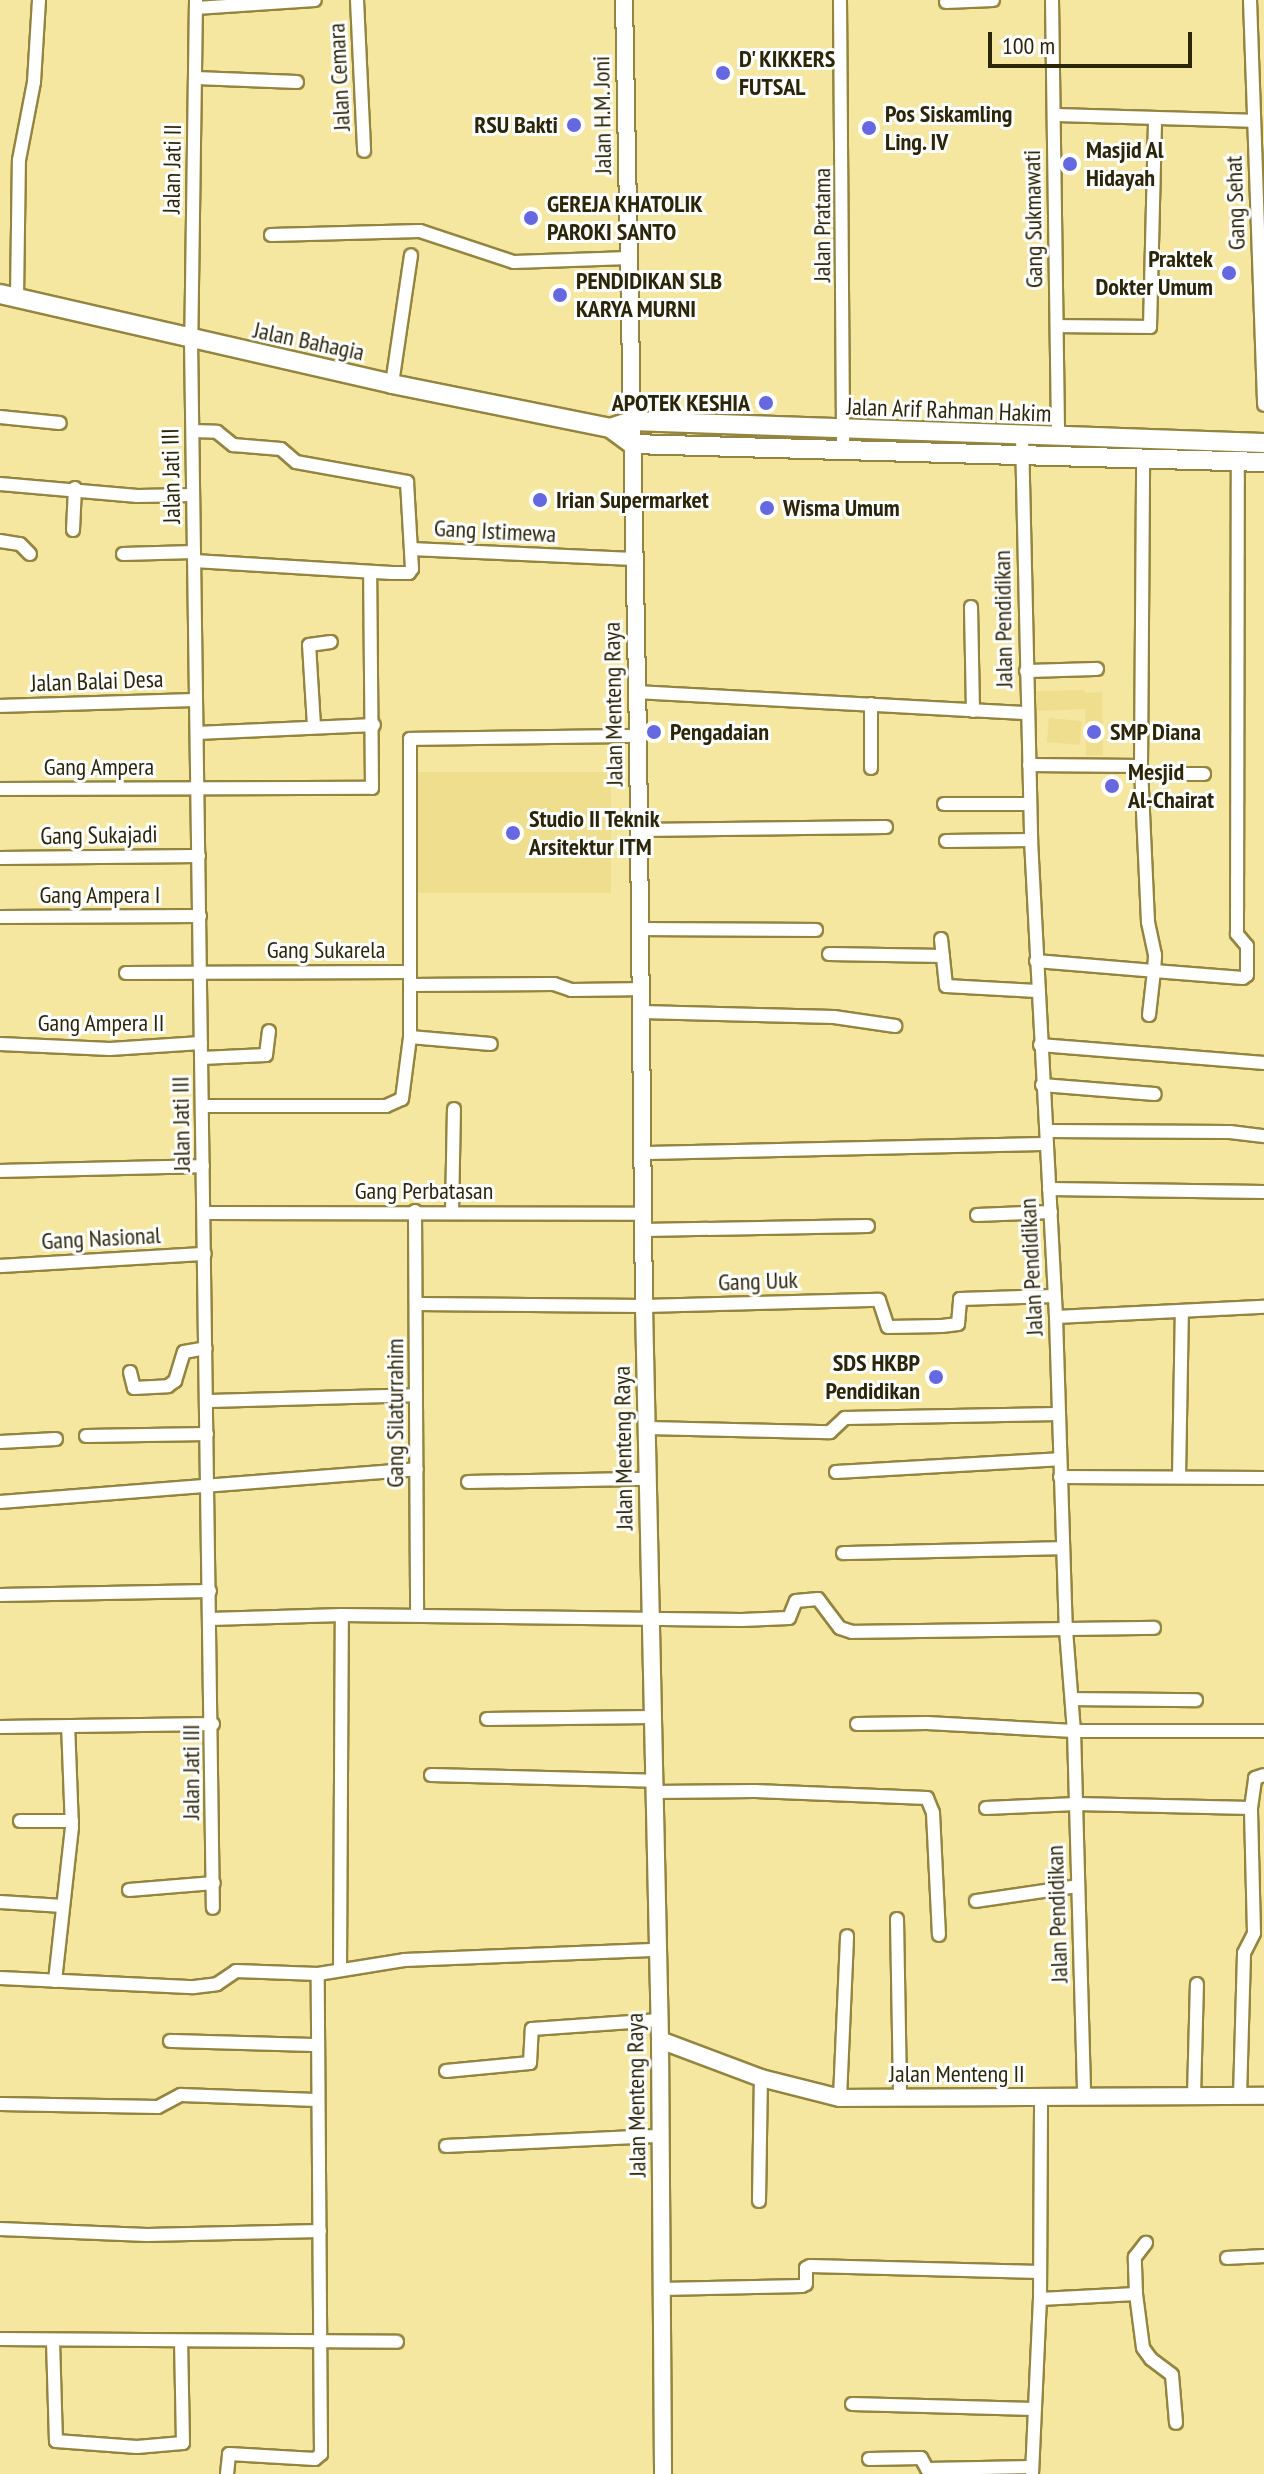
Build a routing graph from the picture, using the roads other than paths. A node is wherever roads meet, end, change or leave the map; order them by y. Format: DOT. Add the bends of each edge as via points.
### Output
graph roads {
  1 [pos="39,0"];
  2 [pos="315,0"];
  3 [pos="357,0"];
  4 [pos="624,0"];
  5 [pos="840,0"];
  6 [pos="993,0"];
  7 [pos="1052,0"];
  8 [pos="1250,0"];
  9 [pos="946,2"];
  10 [pos="196,4"];
  11 [pos="1258,75"];
  12 [pos="196,78"];
  13 [pos="297,82"];
  14 [pos="1054,115"];
  15 [pos="1155,118"];
  16 [pos="1254,121"];
  17 [pos="364,151"];
  18 [pos="271,235"];
  19 [pos="411,255"];
  20 [pos="629,258"];
  21 [pos="9,296"];
  22 [pos="1057,326"];
  23 [pos="191,340"];
  24 [pos="392,384"];
  25 [pos="1264,405"];
  26 [pos="0,417"];
  27 [pos="632,421"];
  28 [pos="60,423"];
  29 [pos="610,428"];
  30 [pos="193,431"];
  31 [pos="844,431"];
  32 [pos="1058,437"];
  33 [pos="1264,443"];
  34 [pos="632,444"];
  35 [pos="1021,445"];
  36 [pos="843,450"];
  37 [pos="1143,458"];
  38 [pos="1238,461"];
  39 [pos="1264,462"];
  40 [pos="0,484"];
  41 [pos="75,488"];
  42 [pos="193,495"];
  43 [pos="73,530"];
  44 [pos="0,541"];
  45 [pos="411,549"];
  46 [pos="30,554"];
  47 [pos="123,554"];
  48 [pos="194,557"];
  49 [pos="633,559"];
  50 [pos="370,572"];
  51 [pos="971,607"];
  52 [pos="331,642"];
  53 [pos="1097,669"];
  54 [pos="1026,671"];
  55 [pos="637,692"];
  56 [pos="196,700"];
  57 [pos="871,704"];
  58 [pos="0,706"];
  59 [pos="973,711"];
  60 [pos="1027,713"];
  61 [pos="374,725"];
  62 [pos="314,726"];
  63 [pos="197,733"];
  64 [pos="638,736"];
  65 [pos="1029,765"];
  66 [pos="871,768"];
  67 [pos="1141,770"];
  68 [pos="1204,774"];
  69 [pos="0,789"];
  70 [pos="198,789"];
  71 [pos="944,804"];
  72 [pos="1030,804"];
  73 [pos="886,827"];
  74 [pos="640,830"];
  75 [pos="1031,840"];
  76 [pos="946,841"];
  77 [pos="199,856"];
  78 [pos="0,858"];
  79 [pos="200,916"];
  80 [pos="0,917"];
  81 [pos="641,929"];
  82 [pos="816,930"];
  83 [pos="941,939"];
  84 [pos="829,954"];
  85 [pos="943,956"];
  86 [pos="1036,961"];
  87 [pos="1154,971"];
  88 [pos="200,972"];
  89 [pos="126,973"];
  90 [pos="410,978"];
  91 [pos="642,989"];
  92 [pos="1037,991"];
  93 [pos="642,1012"];
  94 [pos="1149,1015"];
  95 [pos="895,1026"];
  96 [pos="269,1031"];
  97 [pos="410,1037"];
  98 [pos="201,1043"];
  99 [pos="0,1044"];
  100 [pos="491,1044"];
  101 [pos="1040,1045"];
  102 [pos="202,1058"];
  103 [pos="1264,1063"];
  104 [pos="1042,1085"];
  105 [pos="1155,1094"];
  106 [pos="202,1106"];
  107 [pos="454,1109"];
  108 [pos="1264,1136"];
  109 [pos="1047,1137"];
  110 [pos="643,1153"];
  111 [pos="203,1166"];
  112 [pos="0,1171"];
  113 [pos="1049,1189"];
  114 [pos="1264,1192"];
  115 [pos="415,1211"];
  116 [pos="452,1212"];
  117 [pos="1051,1212"];
  118 [pos="204,1213"];
  119 [pos="977,1215"];
  120 [pos="644,1222"];
  121 [pos="868,1226"];
  122 [pos="205,1254"];
  123 [pos="0,1266"];
  124 [pos="1054,1296"];
  125 [pos="416,1304"];
  126 [pos="644,1306"];
  127 [pos="1264,1307"];
  128 [pos="1182,1311"];
  129 [pos="1056,1317"];
  130 [pos="206,1348"];
  131 [pos="130,1372"];
  132 [pos="416,1395"];
  133 [pos="207,1401"];
  134 [pos="1058,1414"];
  135 [pos="647,1428"];
  136 [pos="207,1434"];
  137 [pos="86,1436"];
  138 [pos="56,1439"];
  139 [pos="0,1442"];
  140 [pos="1059,1459"];
  141 [pos="417,1469"];
  142 [pos="836,1472"];
  143 [pos="1060,1477"];
  144 [pos="1179,1477"];
  145 [pos="1264,1478"];
  146 [pos="648,1479"];
  147 [pos="468,1482"];
  148 [pos="208,1484"];
  149 [pos="0,1502"];
  150 [pos="1062,1548"];
  151 [pos="843,1553"];
  152 [pos="210,1591"];
  153 [pos="0,1595"];
  154 [pos="342,1615"];
  155 [pos="417,1615"];
  156 [pos="210,1619"];
  157 [pos="651,1620"];
  158 [pos="1154,1628"];
  159 [pos="1066,1630"];
  160 [pos="1072,1699"];
  161 [pos="1196,1700"];
  162 [pos="653,1717"];
  163 [pos="487,1719"];
  164 [pos="213,1724"];
  165 [pos="857,1724"];
  166 [pos="68,1726"];
  167 [pos="0,1727"];
  168 [pos="1074,1731"];
  169 [pos="1264,1731"];
  170 [pos="431,1775"];
  171 [pos="1264,1775"];
  172 [pos="654,1786"];
  173 [pos="1076,1804"];
  174 [pos="986,1808"];
  175 [pos="1251,1808"];
  176 [pos="20,1821"];
  177 [pos="72,1821"];
  178 [pos="214,1883"];
  179 [pos="1078,1886"];
  180 [pos="129,1890"];
  181 [pos="976,1901"];
  182 [pos="0,1902"];
  183 [pos="63,1906"];
  184 [pos="213,1908"];
  185 [pos="897,1919"];
  186 [pos="939,1935"];
  187 [pos="847,1936"];
  188 [pos="658,1950"];
  189 [pos="340,1969"];
  190 [pos="318,1974"];
  191 [pos="0,1978"];
  192 [pos="55,1981"];
  193 [pos="1197,1984"];
  194 [pos="660,2020"];
  195 [pos="660,2040"];
  196 [pos="170,2041"];
  197 [pos="316,2045"];
  198 [pos="446,2071"];
  199 [pos="761,2078"];
  200 [pos="1084,2096"];
  201 [pos="1194,2096"];
  202 [pos="1264,2096"];
  203 [pos="1041,2097"];
  204 [pos="1240,2097"];
  205 [pos="840,2098"];
  206 [pos="900,2098"];
  207 [pos="316,2100"];
  208 [pos="0,2104"];
  209 [pos="661,2136"];
  210 [pos="446,2146"];
  211 [pos="759,2201"];
  212 [pos="0,2229"];
  213 [pos="320,2231"];
  214 [pos="1146,2243"];
  215 [pos="1264,2256"];
  216 [pos="1227,2258"];
  217 [pos="1040,2272"];
  218 [pos="661,2289"];
  219 [pos="1136,2294"];
  220 [pos="1040,2299"];
  221 [pos="0,2339"];
  222 [pos="53,2341"];
  223 [pos="181,2341"];
  224 [pos="319,2341"];
  225 [pos="397,2342"];
  226 [pos="852,2404"];
  227 [pos="1034,2409"];
  228 [pos="1176,2423"];
  229 [pos="869,2459"];
  230 [pos="1032,2470"];
  231 [pos="227,2474"];
  232 [pos="663,2474"];
  1 -- 21 [label="street"];
  2 -- 10 [label="street"];
  3 -- 17 [label="street, Jalan Cemara"];
  4 -- 20 [label="street, Jalan H.M. Joni"];
  5 -- 31 [label="street, Jalan Pratama"];
  6 -- 9 [label="street"];
  7 -- 14 [label="street, Gang Sukmawati"];
  8 -- 11 [label="street, Gang Sehat"];
  10 -- 12 [label="street, Jalan Jati II"];
  11 -- 16 [label="street, Gang Sehat"];
  12 -- 13 [label="street"];
  12 -- 23 [label="street, Jalan Jati II"];
  14 -- 15 [label="street"];
  14 -- 22 [label="street, Gang Sukmawati"];
  15 -- 16 [label="street"];
  15 -- 22 [label="street" via="1150,327"];
  16 -- 25 [label="street, Gang Sehat"];
  18 -- 20 [label="street" via="420,231 514,262"];
  19 -- 24 [label="street"];
  20 -- 27 [label="street, Jalan H.M. Joni"];
  21 -- 23 [label="main road, Jalan Bahagia"];
  22 -- 32 [label="street, Gang Sukmawati"];
  23 -- 24 [label="main road, Jalan Bahagia"];
  23 -- 30 [label="street, Jalan Jati III"];
  24 -- 29 [label="main road, Jalan Bahagia"];
  26 -- 28 [label="street"];
  27 -- 29 [label="main road, Jalan Bahagia"];
  27 -- 31 [label="main road, Jalan Arif Rahman Hakim"];
  27 -- 34 [label="street, Jalan Menteng Raya"];
  29 -- 34 [label="main road, Jalan Bahagia"];
  30 -- 42 [label="street, Jalan Jati III"];
  30 -- 45 [label="street, Gang Istimewa" via="217,432 233,445 281,449 296,462 407,482"];
  31 -- 35 [label="main road, Jalan Arif Rahman Hakim"];
  31 -- 36 [label="street, Jalan Pratama"];
  32 -- 33 [label="main road, Jalan Arif Rahman Hakim"];
  32 -- 35 [label="main road, Jalan Arif Rahman Hakim"];
  34 -- 36 [label="main road, Jalan Arif Rahman Hakim"];
  34 -- 49 [label="street, Jalan Menteng Raya"];
  35 -- 36 [label="main road, Jalan Arif Rahman Hakim"];
  35 -- 37 [label="main road, Jalan Arif Rahman Hakim"];
  35 -- 54 [label="street, Jalan Pendidikan"];
  37 -- 38 [label="main road, Jalan Arif Rahman Hakim"];
  37 -- 67 [label="street"];
  38 -- 39 [label="main road, Jalan Arif Rahman Hakim"];
  38 -- 87 [label="street" via="1237,934 1247,946 1247,975"];
  40 -- 41 [label="street"];
  41 -- 42 [label="street" via="137,496"];
  41 -- 43 [label="street"];
  42 -- 48 [label="street, Jalan Jati III"];
  44 -- 46 [label="street" via="20,544"];
  45 -- 49 [label="street, Gang Istimewa"];
  45 -- 50 [label="street" via="409,573"];
  47 -- 48 [label="street"];
  48 -- 50 [label="street"];
  48 -- 56 [label="street, Jalan Jati III"];
  49 -- 55 [label="street, Jalan Menteng Raya"];
  50 -- 61 [label="street"];
  51 -- 59 [label="street"];
  52 -- 62 [label="street" via="309,645"];
  53 -- 54 [label="street"];
  54 -- 60 [label="street, Jalan Pendidikan"];
  55 -- 57 [label="street"];
  55 -- 64 [label="street, Jalan Menteng Raya"];
  56 -- 58 [label="street, Jalan Balai Desa"];
  56 -- 63 [label="street, Jalan Jati III"];
  57 -- 59 [label="street"];
  57 -- 66 [label="street"];
  59 -- 60 [label="street"];
  60 -- 65 [label="street, Jalan Pendidikan"];
  61 -- 62 [label="street"];
  61 -- 70 [label="street, Gang Ampera" via="372,788"];
  62 -- 63 [label="street"];
  63 -- 70 [label="street, Jalan Jati III"];
  64 -- 74 [label="street, Jalan Menteng Raya"];
  64 -- 90 [label="street" via="410,739"];
  65 -- 67 [label="street"];
  65 -- 72 [label="street, Jalan Pendidikan"];
  67 -- 68 [label="street"];
  67 -- 87 [label="street"];
  69 -- 70 [label="street, Gang Ampera"];
  70 -- 77 [label="street, Jalan Jati III"];
  71 -- 72 [label="street"];
  72 -- 75 [label="street, Jalan Pendidikan"];
  73 -- 74 [label="street"];
  74 -- 81 [label="street, Jalan Menteng Raya"];
  75 -- 76 [label="street"];
  75 -- 86 [label="street, Jalan Pendidikan"];
  77 -- 78 [label="street, Gang Sukajadi"];
  77 -- 79 [label="street, Jalan Jati III"];
  79 -- 80 [label="street, Gang Ampera I"];
  79 -- 88 [label="street, Jalan Jati III"];
  81 -- 82 [label="street"];
  81 -- 91 [label="street, Jalan Menteng Raya"];
  83 -- 85 [label="street"];
  84 -- 85 [label="street"];
  85 -- 92 [label="street" via="946,986"];
  86 -- 87 [label="street"];
  86 -- 92 [label="street, Jalan Pendidikan"];
  87 -- 94 [label="street"];
  88 -- 89 [label="street, Gang Sukarela"];
  88 -- 90 [label="street, Gang Sukarela"];
  88 -- 98 [label="street, Jalan Jati III"];
  90 -- 91 [label="street" via="554,984 571,990"];
  90 -- 97 [label="street, Gang Sukarela"];
  91 -- 93 [label="street, Jalan Menteng Raya"];
  92 -- 101 [label="street, Jalan Pendidikan"];
  93 -- 95 [label="street" via="834,1017"];
  93 -- 110 [label="street, Jalan Menteng Raya"];
  96 -- 102 [label="street" via="266,1055"];
  97 -- 100 [label="street"];
  97 -- 106 [label="street, Gang Sukarela" via="403,1095 394,1104"];
  98 -- 99 [label="street, Gang Ampera II" via="110,1049"];
  98 -- 102 [label="street, Jalan Jati III"];
  101 -- 103 [label="street"];
  101 -- 104 [label="street, Jalan Pendidikan"];
  102 -- 106 [label="street, Jalan Jati III"];
  104 -- 105 [label="street"];
  104 -- 109 [label="street, Jalan Pendidikan"];
  106 -- 111 [label="street, Jalan Jati III"];
  107 -- 116 [label="street"];
  108 -- 109 [label="street" via="1230,1132"];
  109 -- 110 [label="street"];
  109 -- 113 [label="street, Jalan Pendidikan"];
  110 -- 120 [label="street, Jalan Menteng Raya"];
  111 -- 112 [label="street"];
  111 -- 118 [label="street, Jalan Jati III"];
  113 -- 114 [label="street"];
  113 -- 117 [label="street, Jalan Pendidikan"];
  115 -- 116 [label="street, Gang Perbatasan"];
  115 -- 118 [label="street, Gang Perbatasan"];
  115 -- 125 [label="street, Gang Silaturrahim"];
  116 -- 120 [label="street, Gang Perbatasan"];
  117 -- 119 [label="street"];
  117 -- 124 [label="street, Jalan Pendidikan"];
  118 -- 122 [label="street, Jalan Jati III"];
  120 -- 121 [label="street, Gang Perbatasan"];
  120 -- 126 [label="street, Jalan Menteng Raya"];
  122 -- 123 [label="street, Gang Nasional"];
  122 -- 130 [label="street, Jalan Jati III"];
  124 -- 126 [label="street, Gang Uuk" via="960,1299 958,1324 942,1326 888,1327 879,1300"];
  124 -- 129 [label="street, Jalan Pendidikan"];
  125 -- 126 [label="street, Gang Uuk"];
  125 -- 132 [label="street, Gang Silaturrahim"];
  126 -- 135 [label="street, Jalan Menteng Raya"];
  127 -- 128 [label="street"];
  128 -- 129 [label="street"];
  128 -- 144 [label="street"];
  129 -- 134 [label="street, Jalan Pendidikan"];
  130 -- 131 [label="street" via="184,1352 175,1381 168,1386 134,1388"];
  130 -- 133 [label="street, Jalan Jati III"];
  132 -- 133 [label="street"];
  132 -- 141 [label="street, Gang Silaturrahim"];
  133 -- 136 [label="street, Jalan Jati III"];
  134 -- 135 [label="street" via="845,1418 830,1432"];
  134 -- 140 [label="street, Jalan Pendidikan"];
  135 -- 146 [label="street, Jalan Menteng Raya"];
  136 -- 137 [label="street"];
  136 -- 148 [label="street, Jalan Jati III"];
  138 -- 139 [label="street"];
  140 -- 142 [label="street"];
  140 -- 143 [label="street, Jalan Pendidikan"];
  141 -- 148 [label="street"];
  141 -- 155 [label="street, Gang Silaturrahim"];
  143 -- 144 [label="street"];
  143 -- 150 [label="street, Jalan Pendidikan"];
  144 -- 145 [label="street"];
  146 -- 147 [label="street"];
  146 -- 157 [label="street, Jalan Menteng Raya"];
  148 -- 149 [label="street"];
  148 -- 152 [label="street, Jalan Jati III"];
  150 -- 151 [label="street"];
  150 -- 159 [label="street, Jalan Pendidikan"];
  152 -- 153 [label="street"];
  152 -- 156 [label="street, Jalan Jati III"];
  154 -- 155 [label="street"];
  154 -- 156 [label="street"];
  154 -- 189 [label="street"];
  155 -- 157 [label="street"];
  156 -- 164 [label="street, Jalan Jati III"];
  157 -- 159 [label="street" via="789,1618 796,1601 818,1599 840,1628 852,1632"];
  157 -- 162 [label="street, Jalan Menteng Raya"];
  158 -- 159 [label="street"];
  159 -- 160 [label="street, Jalan Pendidikan"];
  160 -- 161 [label="street"];
  160 -- 168 [label="street, Jalan Pendidikan"];
  162 -- 163 [label="street"];
  162 -- 172 [label="street, Jalan Menteng Raya"];
  164 -- 166 [label="street"];
  164 -- 178 [label="street, Jalan Jati III"];
  165 -- 168 [label="street"];
  166 -- 167 [label="street"];
  166 -- 177 [label="street"];
  168 -- 169 [label="street"];
  168 -- 173 [label="street, Jalan Pendidikan"];
  170 -- 172 [label="street"];
  171 -- 175 [label="street" via="1255,1778"];
  172 -- 186 [label="street" via="927,1798 933,1813"];
  172 -- 188 [label="street, Jalan Menteng Raya"];
  173 -- 174 [label="street"];
  173 -- 175 [label="street"];
  173 -- 179 [label="street, Jalan Pendidikan"];
  175 -- 204 [label="street" via="1254,1933 1244,1953"];
  176 -- 177 [label="street"];
  177 -- 183 [label="street"];
  178 -- 180 [label="street"];
  178 -- 184 [label="street, Jalan Jati III"];
  179 -- 181 [label="street"];
  179 -- 200 [label="street, Jalan Pendidikan"];
  182 -- 183 [label="street"];
  183 -- 192 [label="street"];
  185 -- 206 [label="street"];
  187 -- 205 [label="street"];
  188 -- 189 [label="street" via="404,1960"];
  188 -- 194 [label="street, Jalan Menteng Raya"];
  189 -- 190 [label="street"];
  190 -- 192 [label="street" via="234,1971 217,1984 194,1987"];
  190 -- 197 [label="street"];
  191 -- 192 [label="street"];
  193 -- 201 [label="street"];
  194 -- 195 [label="street, Jalan Menteng Raya"];
  194 -- 198 [label="street" via="532,2029 528,2064"];
  195 -- 199 [label="street, Jalan Menteng II"];
  195 -- 209 [label="street, Jalan Menteng Raya"];
  196 -- 197 [label="street"];
  197 -- 207 [label="street"];
  199 -- 205 [label="street, Jalan Menteng II"];
  199 -- 211 [label="street"];
  200 -- 201 [label="street, Jalan Menteng II"];
  200 -- 203 [label="street, Jalan Menteng II"];
  201 -- 204 [label="street, Jalan Menteng II"];
  202 -- 204 [label="street, Jalan Menteng II"];
  203 -- 206 [label="street, Jalan Menteng II"];
  203 -- 217 [label="street"];
  205 -- 206 [label="street, Jalan Menteng II"];
  207 -- 208 [label="street" via="181,2095 158,2107"];
  207 -- 213 [label="street"];
  209 -- 210 [label="street"];
  209 -- 218 [label="street, Jalan Menteng Raya"];
  212 -- 213 [label="street" via="131,2235"];
  213 -- 224 [label="street"];
  214 -- 219 [label="street" via="1135,2257"];
  215 -- 216 [label="street"];
  217 -- 218 [label="street" via="810,2266 802,2286"];
  217 -- 220 [label="street"];
  218 -- 232 [label="street, Jalan Menteng Raya"];
  219 -- 220 [label="street"];
  219 -- 228 [label="street" via="1143,2348 1172,2375"];
  220 -- 227 [label="street"];
  221 -- 222 [label="street"];
  222 -- 223 [label="street"];
  222 -- 223 [label="street" via="56,2441 148,2447 183,2443"];
  223 -- 224 [label="street"];
  224 -- 225 [label="street"];
  224 -- 231 [label="street" via="320,2457 229,2454"];
  226 -- 227 [label="street"];
  227 -- 230 [label="street"];
  229 -- 230 [label="street" via="921,2458 927,2469"];
}
